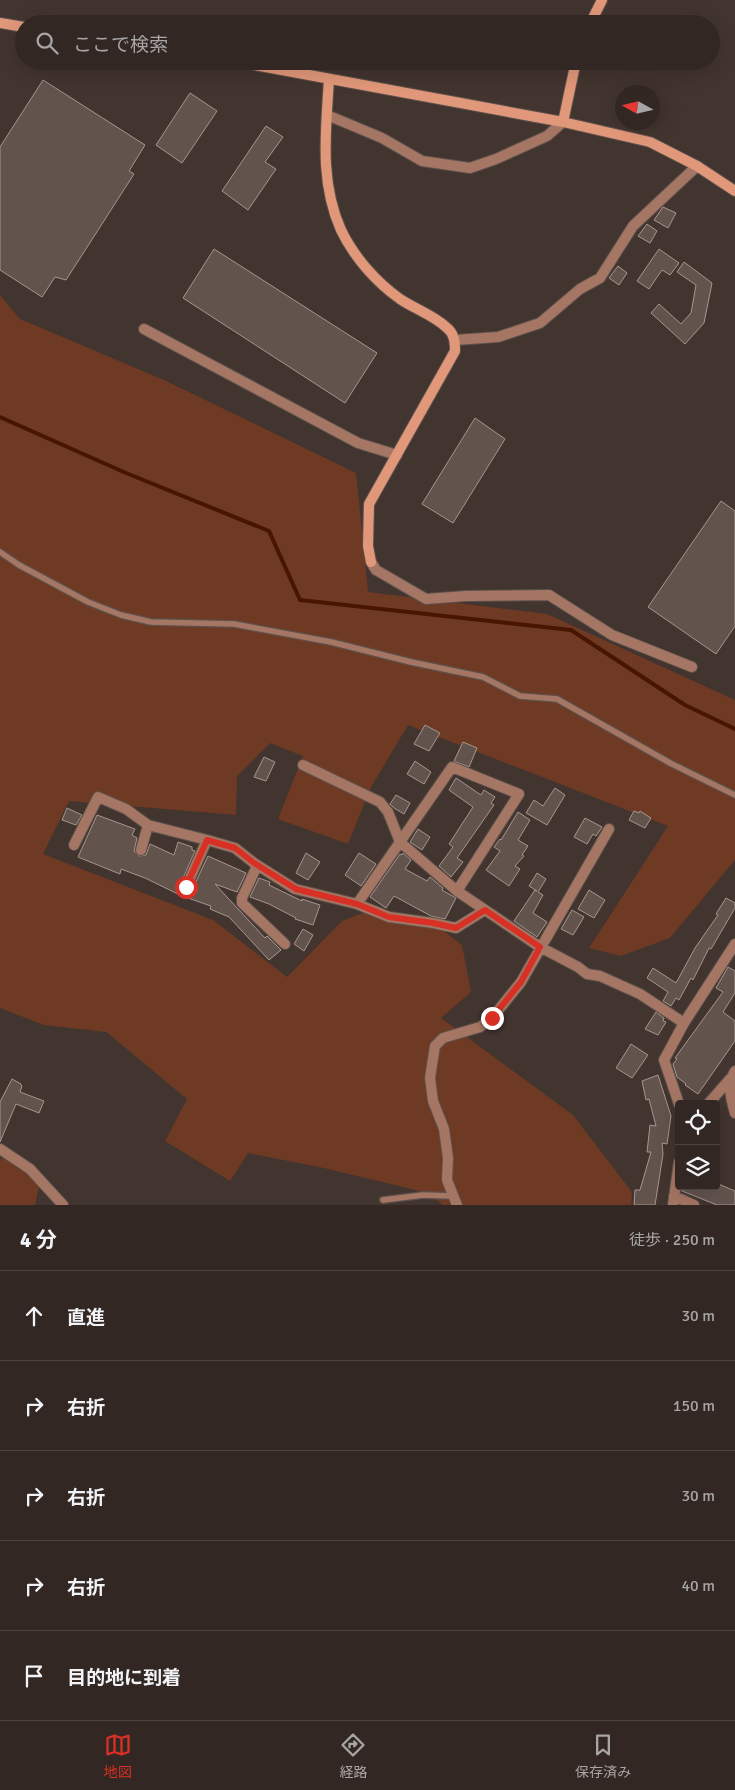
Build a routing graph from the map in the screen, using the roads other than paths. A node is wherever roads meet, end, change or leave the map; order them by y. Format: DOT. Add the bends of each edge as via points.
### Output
graph roads {
  1 [pos="602,0"];
  2 [pos="594,15"];
  3 [pos="0,23"];
  4 [pos="15,26"];
  5 [pos="281,70"];
  6 [pos="574,70"];
  7 [pos="329,79"];
  8 [pos="327,115"];
  9 [pos="563,122"];
  10 [pos="697,166"];
  11 [pos="735,190"];
  12 [pos="144,328"];
  13 [pos="455,340"];
  14 [pos="397,455"];
  15 [pos="0,552"];
  16 [pos="692,667"];
  17 [pos="303,765"];
  18 [pos="735,795"];
  19 [pos="148,825"];
  20 [pos="609,829"];
  21 [pos="207,840"];
  22 [pos="400,842"];
  23 [pos="74,845"];
  24 [pos="141,850"];
  25 [pos="258,866"];
  26 [pos="186,887"];
  27 [pos="457,891"];
  28 [pos="357,904"];
  29 [pos="485,910"];
  30 [pos="285,944"];
  31 [pos="735,944"];
  32 [pos="540,947"];
  33 [pos="684,1023"];
  34 [pos="733,1075"];
  35 [pos="678,1100"];
  36 [pos="711,1100"];
  37 [pos="735,1114"];
  38 [pos="0,1149"];
  39 [pos="383,1200"];
  40 [pos="455,1200"];
  41 [pos="674,1201"];
  42 [pos="64,1205"];
  43 [pos="694,1205"];
  1 -- 2 [label="street"];
  3 -- 4 [label="street"];
  5 -- 7 [label="street"];
  6 -- 9 [label="street"];
  7 -- 8 [label="street"];
  7 -- 9 [label="street"];
  8 -- 9 [label="street" via="382,138 422,161 470,168 547,136"];
  8 -- 13 [label="street" via="326,177 332,206 350,246 376,279 400,299 447,327"];
  9 -- 10 [label="street" via="650,142"];
  10 -- 11 [label="street"];
  10 -- 13 [label="street" via="633,226 600,278 580,289 540,324 498,337"];
  12 -- 14 [label="street" via="358,443"];
  13 -- 14 [label="street" via="455,351"];
  14 -- 16 [label="street" via="369,504 368,546 376,570 426,599 549,595 612,635"];
  15 -- 18 [label="lane" via="88,602 121,615 151,622 234,624 331,642 483,677 520,696 557,700"];
  17 -- 22 [label="street" via="380,802 388,812"];
  19 -- 21 [label="street"];
  19 -- 23 [label="street" via="126,809 98,797"];
  19 -- 24 [label="street"];
  20 -- 32 [label="street"];
  21 -- 25 [label="street" via="235,848"];
  21 -- 26 [label="street"];
  22 -- 27 [label="street"];
  22 -- 27 [label="street" via="452,767 519,794"];
  22 -- 28 [label="street"];
  25 -- 28 [label="street" via="296,889"];
  25 -- 30 [label="street" via="242,903"];
  27 -- 29 [label="street"];
  28 -- 29 [label="street" via="389,917 456,928"];
  29 -- 32 [label="street"];
  31 -- 33 [label="street"];
  32 -- 33 [label="street" via="587,974 605,978 640,994"];
  32 -- 40 [label="street" via="521,982 492,1018 480,1028 443,1038 435,1046 430,1078 433,1101 444,1129 447,1180"];
  33 -- 35 [label="street" via="664,1060"];
  34 -- 36 [label="street"];
  34 -- 37 [label="street" via="731,1102"];
  38 -- 42 [label="street" via="30,1168"];
  39 -- 40 [label="lane" via="423,1195"];
  41 -- 43 [label="street"];
}
